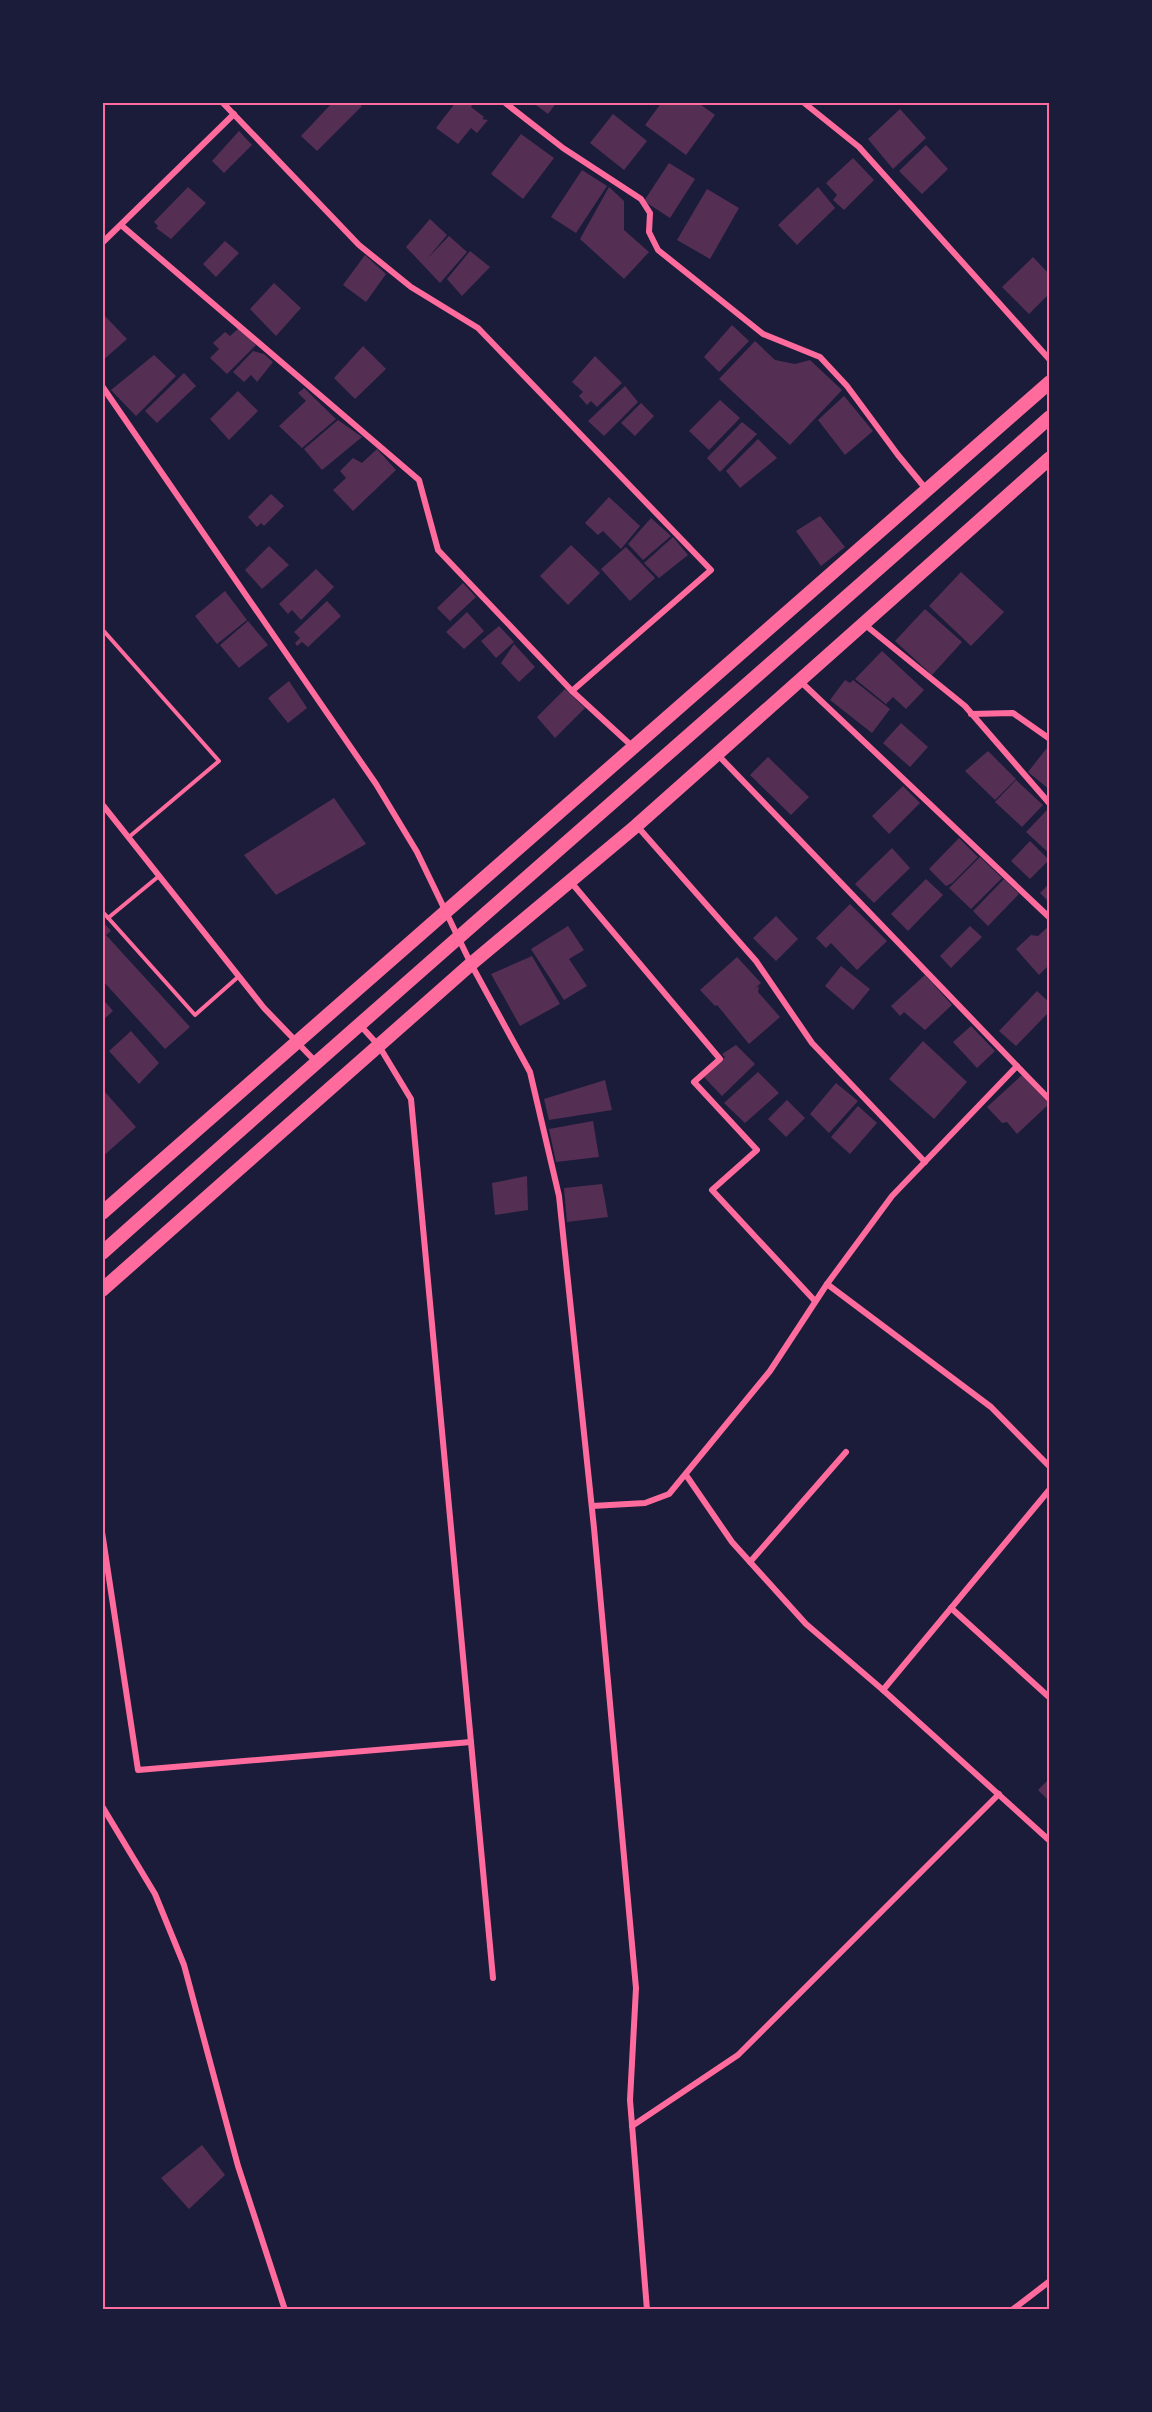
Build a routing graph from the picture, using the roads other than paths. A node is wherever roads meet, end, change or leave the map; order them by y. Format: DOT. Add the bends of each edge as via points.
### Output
graph roads {
  1 [pos="222,102"];
  2 [pos="504,102"];
  3 [pos="803,102"];
  4 [pos="234,114"];
  5 [pos="121,225"];
  6 [pos="102,243"];
  7 [pos="1050,360"];
  8 [pos="1050,382"];
  9 [pos="102,386"];
  10 [pos="1050,417"];
  11 [pos="1050,459"];
  12 [pos="926,489"];
  13 [pos="864,624"];
  14 [pos="102,629"];
  15 [pos="799,680"];
  16 [pos="572,691"];
  17 [pos="971,714"];
  18 [pos="1049,735"];
  19 [pos="633,747"];
  20 [pos="717,754"];
  21 [pos="102,804"];
  22 [pos="1050,804"];
  23 [pos="636,826"];
  24 [pos="129,837"];
  25 [pos="159,876"];
  26 [pos="570,881"];
  27 [pos="102,911"];
  28 [pos="446,911"];
  29 [pos="108,918"];
  30 [pos="1050,918"];
  31 [pos="457,936"];
  32 [pos="471,964"];
  33 [pos="239,976"];
  34 [pos="358,1024"];
  35 [pos="296,1043"];
  36 [pos="379,1046"];
  37 [pos="316,1062"];
  38 [pos="1017,1066"];
  39 [pos="1050,1100"];
  40 [pos="925,1162"];
  41 [pos="102,1213"];
  42 [pos="102,1253"];
  43 [pos="827,1284"];
  44 [pos="102,1290"];
  45 [pos="815,1301"];
  46 [pos="846,1452"];
  47 [pos="1050,1467"];
  48 [pos="686,1475"];
  49 [pos="1050,1489"];
  50 [pos="591,1506"];
  51 [pos="102,1532"];
  52 [pos="750,1562"];
  53 [pos="951,1608"];
  54 [pos="883,1690"];
  55 [pos="1050,1698"];
  56 [pos="471,1742"];
  57 [pos="999,1794"];
  58 [pos="102,1806"];
  59 [pos="1050,1841"];
  60 [pos="493,1978"];
  61 [pos="632,2126"];
  62 [pos="1050,2282"];
  63 [pos="285,2310"];
  64 [pos="646,2310"];
  65 [pos="1012,2310"];
  1 -- 4 [label="street"];
  2 -- 12 [label="street" via="563,148 640,199 650,213 650,232 658,250 763,334 820,357"];
  3 -- 7 [label="street" via="859,147"];
  4 -- 5 [label="street"];
  4 -- 16 [label="street" via="359,245 411,287 478,328 711,570"];
  5 -- 6 [label="street"];
  5 -- 16 [label="street" via="418,480 438,550"];
  8 -- 12 [label="highway"];
  9 -- 28 [label="street" via="376,784 417,852"];
  10 -- 31 [label="highway" via="751,683"];
  11 -- 13 [label="highway"];
  12 -- 19 [label="highway"];
  13 -- 15 [label="highway"];
  13 -- 17 [label="street"];
  14 -- 24 [label="lane" via="219,761"];
  15 -- 20 [label="highway"];
  15 -- 30 [label="street"];
  16 -- 19 [label="street"];
  17 -- 18 [label="street" via="1013,714"];
  17 -- 22 [label="street"];
  19 -- 28 [label="highway"];
  20 -- 23 [label="highway"];
  20 -- 38 [label="street"];
  21 -- 24 [label="street"];
  23 -- 26 [label="highway"];
  23 -- 40 [label="street" via="756,961 812,1043"];
  24 -- 25 [label="street"];
  25 -- 29 [label="lane"];
  25 -- 33 [label="street"];
  26 -- 32 [label="highway"];
  26 -- 45 [label="street" via="720,1059 694,1082 757,1150 712,1190"];
  27 -- 29 [label="lane"];
  28 -- 31 [label="street"];
  28 -- 35 [label="highway"];
  29 -- 33 [label="lane" via="195,1015"];
  31 -- 32 [label="street"];
  31 -- 34 [label="highway"];
  32 -- 36 [label="highway"];
  32 -- 50 [label="street" via="530,1072 559,1196"];
  33 -- 35 [label="street"];
  34 -- 36 [label="street"];
  34 -- 37 [label="highway"];
  35 -- 37 [label="street"];
  35 -- 41 [label="highway"];
  36 -- 44 [label="highway"];
  36 -- 56 [label="street" via="411,1099"];
  37 -- 42 [label="highway"];
  38 -- 39 [label="street"];
  38 -- 40 [label="street"];
  40 -- 43 [label="street" via="892,1196"];
  43 -- 45 [label="street"];
  43 -- 47 [label="street" via="991,1407"];
  45 -- 48 [label="street" via="770,1371"];
  46 -- 52 [label="street"];
  48 -- 50 [label="street" via="669,1494 645,1503"];
  48 -- 52 [label="street"];
  49 -- 53 [label="street"];
  50 -- 61 [label="street" via="636,1988"];
  51 -- 56 [label="street" via="138,1770"];
  52 -- 54 [label="street" via="806,1624"];
  53 -- 54 [label="street"];
  53 -- 55 [label="street"];
  54 -- 57 [label="street"];
  56 -- 60 [label="street"];
  57 -- 59 [label="street"];
  57 -- 61 [label="street" via="738,2055"];
  58 -- 63 [label="street" via="155,1894 184,1965 238,2166"];
  61 -- 64 [label="street"];
  62 -- 65 [label="street"];
}
